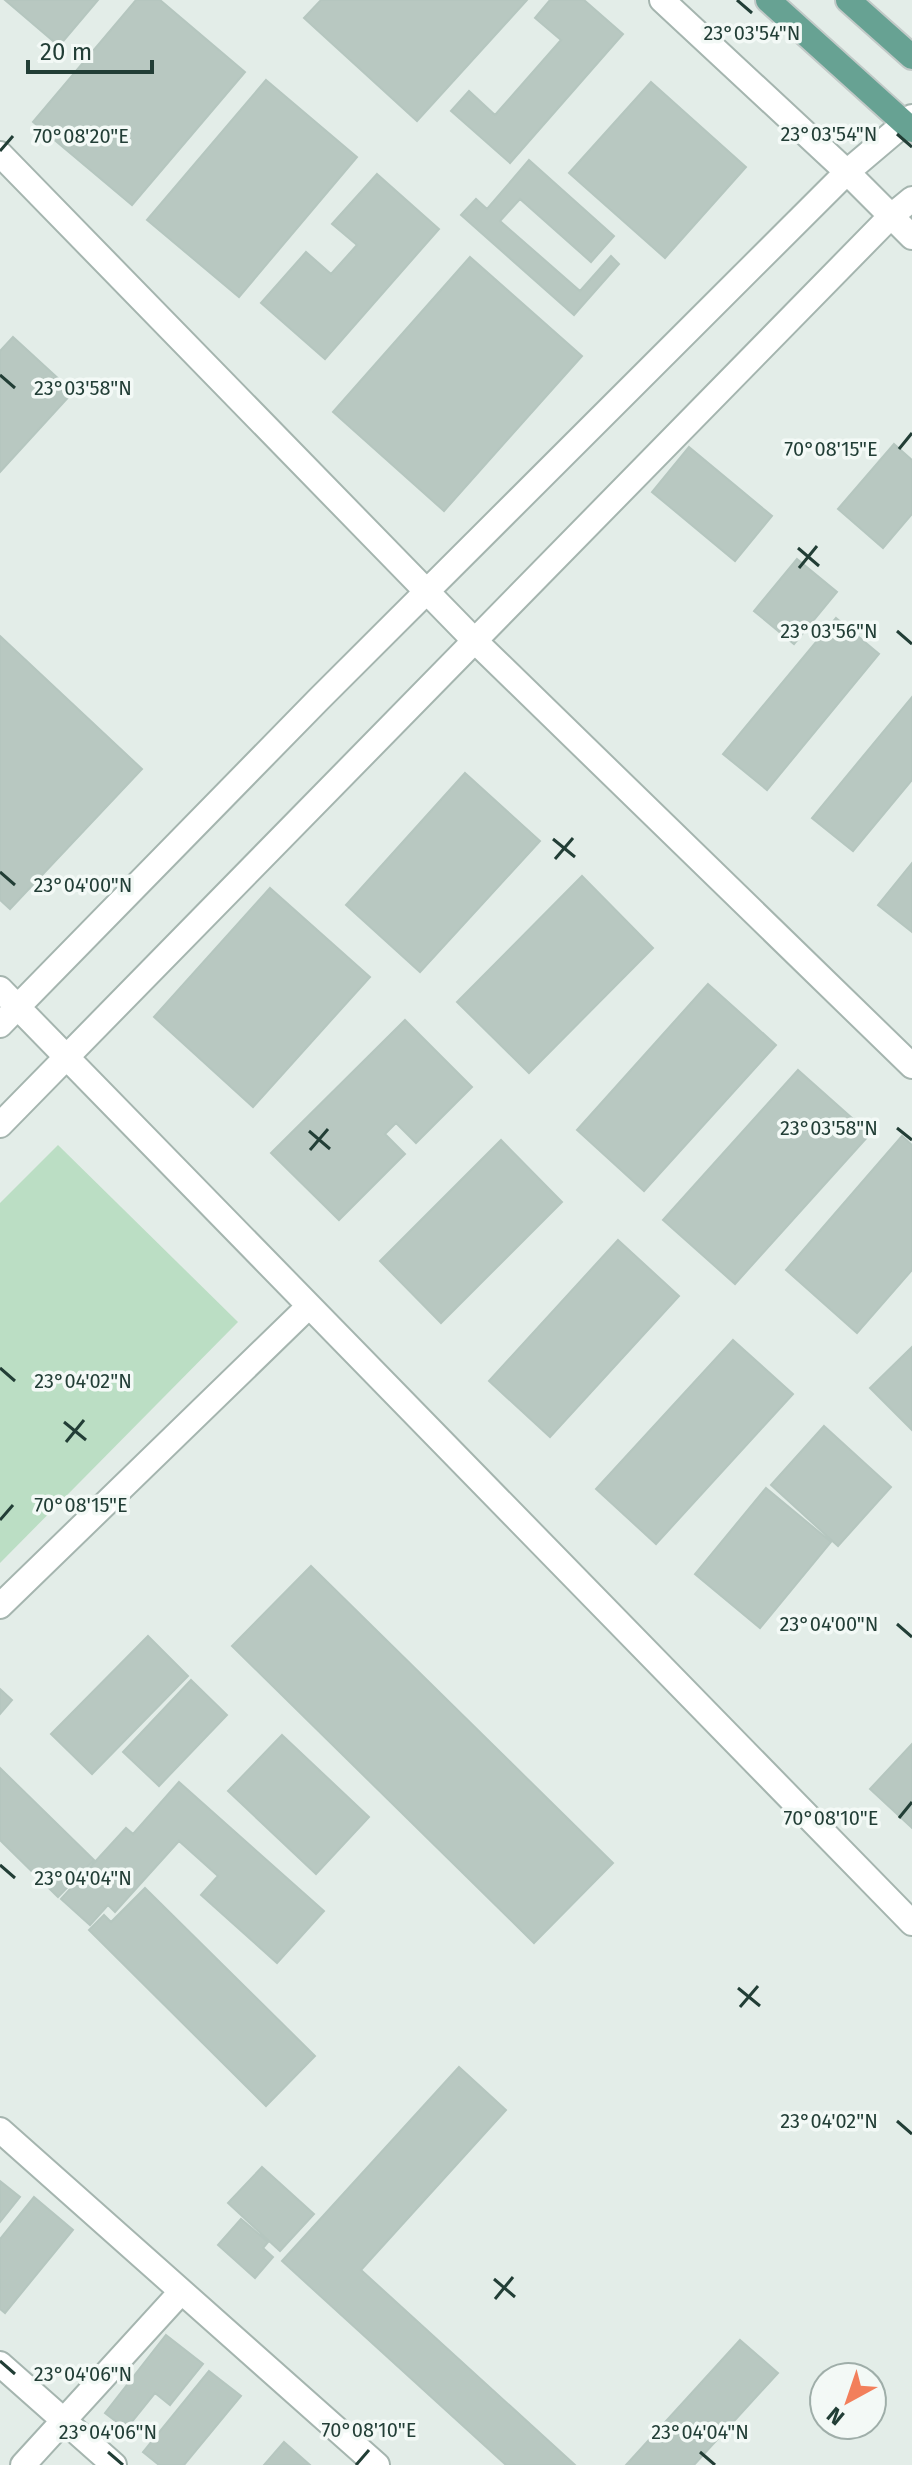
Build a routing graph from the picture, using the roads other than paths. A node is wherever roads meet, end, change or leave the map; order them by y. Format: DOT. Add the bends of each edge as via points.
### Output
graph roads {
  1 [pos="662,0"];
  2 [pos="768,0"];
  3 [pos="848,0"];
  4 [pos="912,57"];
  5 [pos="910,124"];
  6 [pos="0,154"];
  7 [pos="847,172"];
  8 [pos="912,199"];
  9 [pos="890,217"];
  10 [pos="912,237"];
  11 [pos="428,592"];
  12 [pos="475,641"];
  13 [pos="0,989"];
  14 [pos="18,1007"];
  15 [pos="0,1025"];
  16 [pos="66,1057"];
  17 [pos="912,1066"];
  18 [pos="0,1125"];
  19 [pos="309,1306"];
  20 [pos="0,1606"];
  21 [pos="912,1923"];
  22 [pos="0,2130"];
  23 [pos="181,2292"];
  24 [pos="0,2364"];
  25 [pos="64,2420"];
  26 [pos="23,2465"];
  27 [pos="114,2465"];
  28 [pos="377,2465"];
  1 -- 7 [label="street"];
  2 -- 5 [label="main road"];
  3 -- 4 [label="main road"];
  5 -- 7 [label="street"];
  6 -- 11 [label="street"];
  7 -- 9 [label="street"];
  7 -- 11 [label="street"];
  8 -- 9 [label="street"];
  9 -- 10 [label="street"];
  9 -- 12 [label="street"];
  11 -- 12 [label="street"];
  11 -- 14 [label="street"];
  12 -- 16 [label="street"];
  12 -- 17 [label="street"];
  13 -- 14 [label="street"];
  14 -- 15 [label="street"];
  14 -- 16 [label="street"];
  16 -- 18 [label="street"];
  16 -- 19 [label="street"];
  19 -- 20 [label="street"];
  19 -- 21 [label="street"];
  22 -- 23 [label="street"];
  23 -- 25 [label="street"];
  23 -- 28 [label="street"];
  24 -- 25 [label="street"];
  25 -- 26 [label="street"];
  25 -- 27 [label="street"];
}
